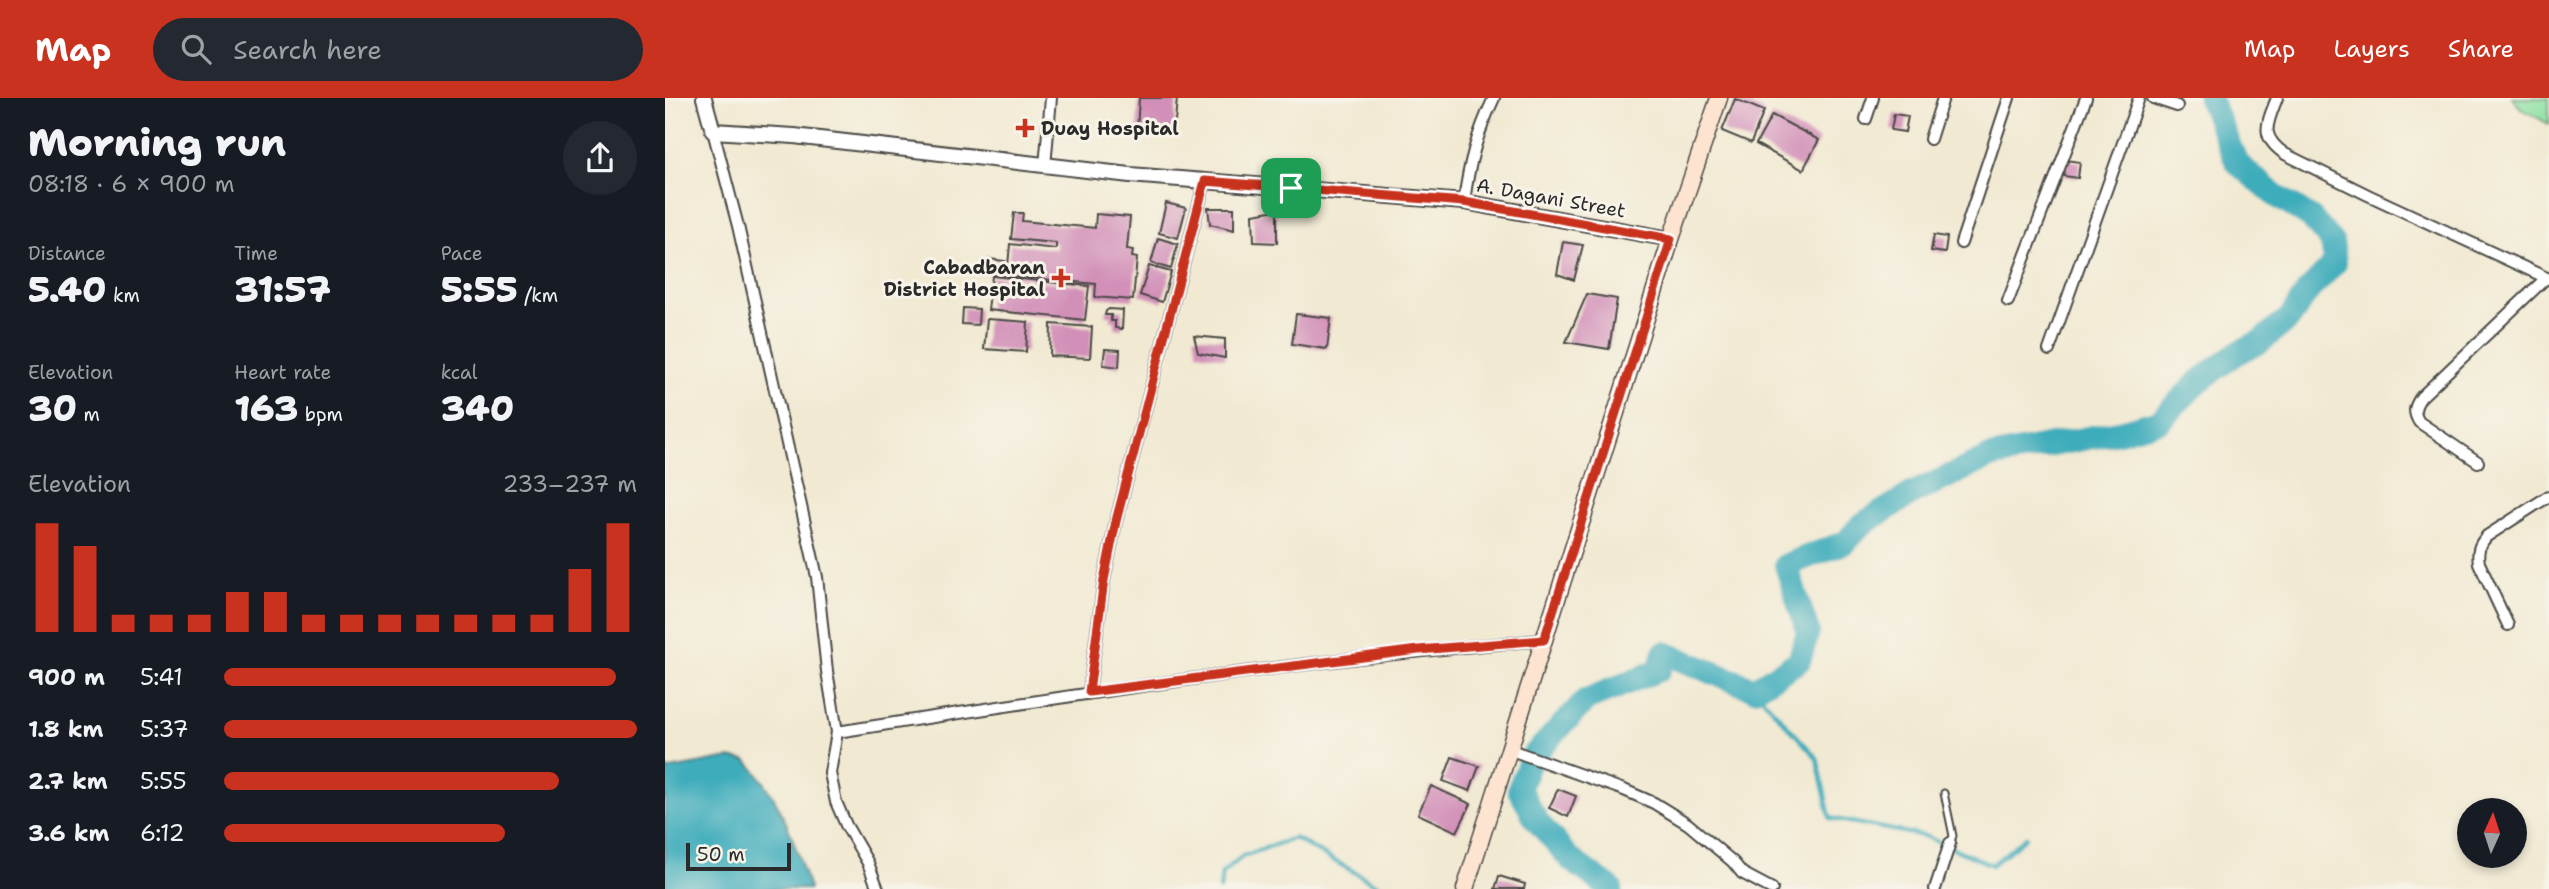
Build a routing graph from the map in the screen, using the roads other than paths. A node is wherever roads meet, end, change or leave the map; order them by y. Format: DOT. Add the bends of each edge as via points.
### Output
graph roads {
  1 [pos="704,98"];
  2 [pos="1051,98"];
  3 [pos="1494,98"];
  4 [pos="1719,98"];
  5 [pos="1873,98"];
  6 [pos="1943,98"];
  7 [pos="2009,98"];
  8 [pos="2085,98"];
  9 [pos="2139,98"];
  10 [pos="2153,98"];
  11 [pos="2277,98"];
  12 [pos="2177,106"];
  13 [pos="1866,119"];
  14 [pos="713,131"];
  15 [pos="1930,139"];
  16 [pos="1045,166"];
  17 [pos="1205,181"];
  18 [pos="1464,202"];
  19 [pos="1671,239"];
  20 [pos="1961,243"];
  21 [pos="2547,278"];
  22 [pos="2008,301"];
  23 [pos="2049,350"];
  24 [pos="2478,463"];
  25 [pos="2549,496"];
  26 [pos="2508,625"];
  27 [pos="1544,640"];
  28 [pos="1089,692"];
  29 [pos="837,732"];
  30 [pos="1512,751"];
  31 [pos="1944,793"];
  32 [pos="1950,843"];
  33 [pos="879,889"];
  34 [pos="1465,889"];
  35 [pos="1772,889"];
  36 [pos="1935,889"];
  1 -- 14 [label="street"];
  2 -- 16 [label="street"];
  3 -- 18 [label="street" via="1468,164"];
  4 -- 19 [label="main road"];
  5 -- 13 [label="street"];
  6 -- 15 [label="street"];
  7 -- 20 [label="street"];
  8 -- 22 [label="street"];
  9 -- 23 [label="street"];
  10 -- 12 [label="street"];
  11 -- 21 [label="street" via="2268,121 2268,138 2285,155"];
  14 -- 16 [label="street, A. Dagani Street" via="794,136"];
  14 -- 29 [label="street" via="817,576"];
  16 -- 17 [label="street, A. Dagani Street"];
  17 -- 18 [label="street, A. Dagani Street"];
  17 -- 28 [label="street" via="1116,521"];
  18 -- 19 [label="street, A. Dagani Street"];
  19 -- 27 [label="main road"];
  21 -- 24 [label="street" via="2414,407 2419,422"];
  25 -- 26 [label="street" via="2480,545 2479,563"];
  27 -- 28 [label="street" via="1418,650"];
  27 -- 30 [label="main road"];
  28 -- 29 [label="street"];
  29 -- 33 [label="street" via="830,773 836,802"];
  30 -- 34 [label="main road"];
  30 -- 35 [label="street" via="1654,803 1688,824 1742,873"];
  31 -- 32 [label="lane"];
  32 -- 36 [label="street"];
}
